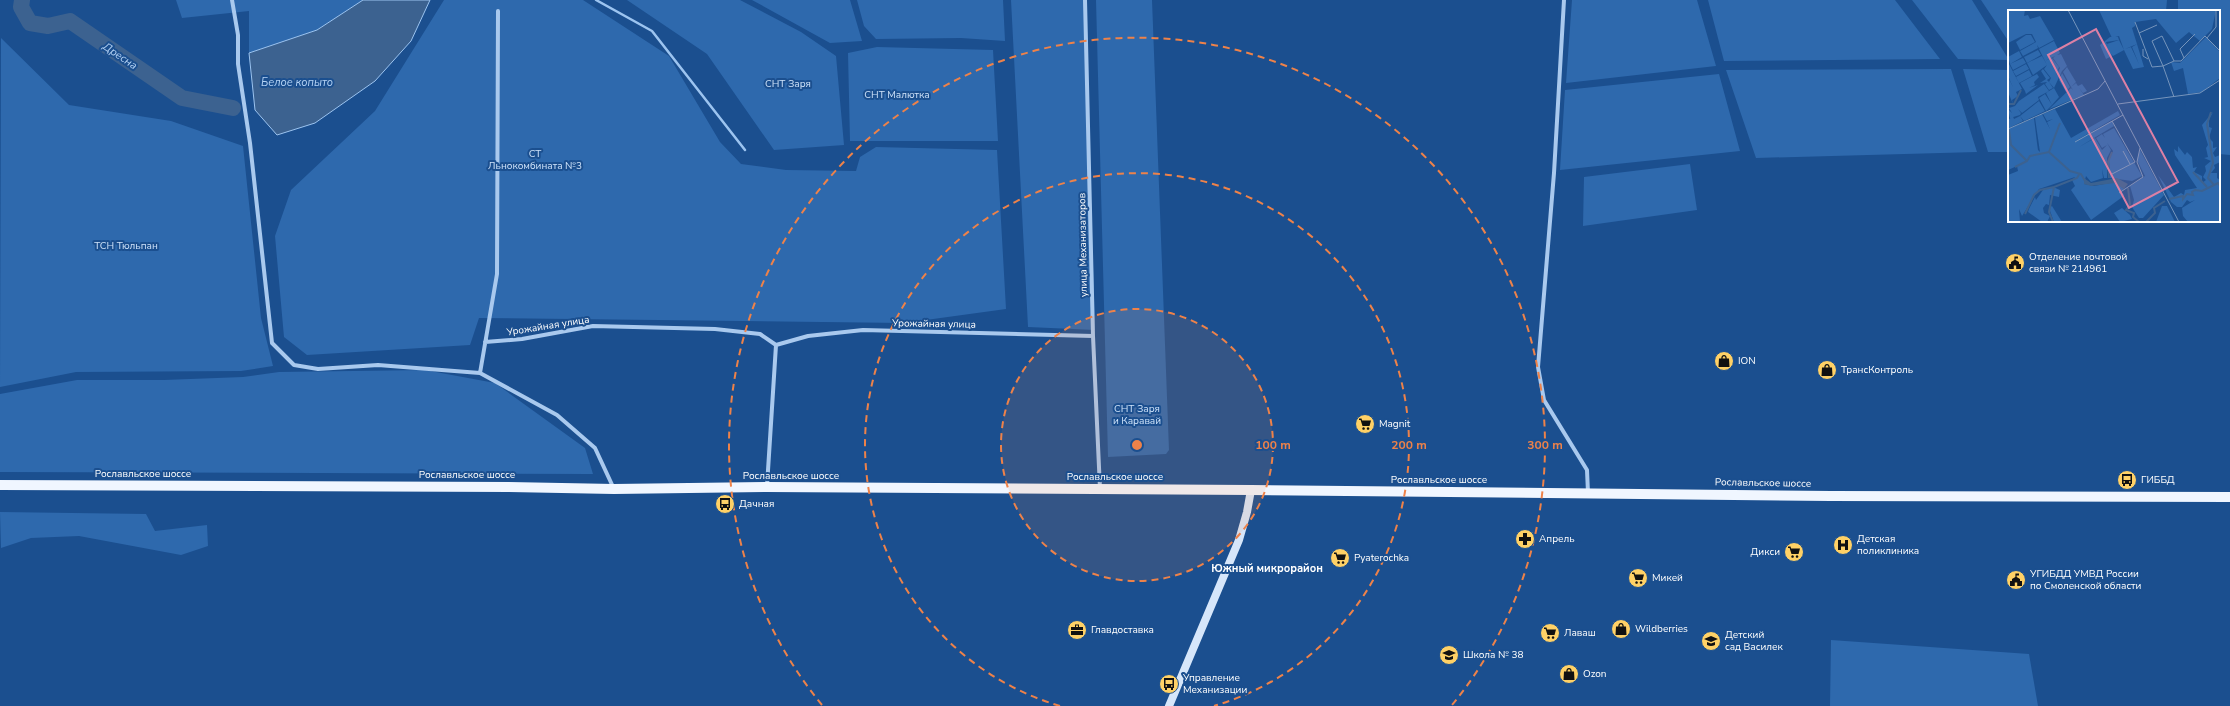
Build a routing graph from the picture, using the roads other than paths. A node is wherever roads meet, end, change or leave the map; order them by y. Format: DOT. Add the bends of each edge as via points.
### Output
graph roads {
  1 [pos="232,0"];
  2 [pos="1085,0"];
  3 [pos="1564,0"];
  4 [pos="498,11"];
  5 [pos="1093,336"];
  6 [pos="485,342"];
  7 [pos="776,345"];
  8 [pos="480,373"];
  9 [pos="0,485"];
  10 [pos="767,487"];
  11 [pos="614,489"];
  12 [pos="1100,489"];
  13 [pos="1251,490"];
  14 [pos="1588,494"];
  15 [pos="2230,497"];
  16 [pos="1169,706"];
  1 -- 8 [label="street" via="272,343 294,365 318,370 378,365"];
  2 -- 5 [label="street, улица Механизаторов"];
  3 -- 14 [label="street" via="1554,173 1538,368 1544,400 1587,470"];
  4 -- 6 [label="street" via="497,274"];
  5 -- 7 [label="street, Урожайная улица" via="863,330 808,336"];
  5 -- 12 [label="street, улица Механизаторов"];
  6 -- 7 [label="street, Урожайная улица" via="522,339 593,326 716,329 760,334"];
  6 -- 8 [label="street"];
  7 -- 10 [label="street"];
  8 -- 11 [label="street" via="557,415 595,448"];
  9 -- 11 [label="main road, Рославльское шоссе"];
  10 -- 11 [label="main road, Рославльское шоссе"];
  10 -- 12 [label="main road, Рославльское шоссе"];
  12 -- 13 [label="main road, Рославльское шоссе"];
  13 -- 14 [label="main road, Рославльское шоссе"];
  13 -- 16 [label="street" via="1239,540"];
  14 -- 15 [label="main road, Рославльское шоссе"];
}
